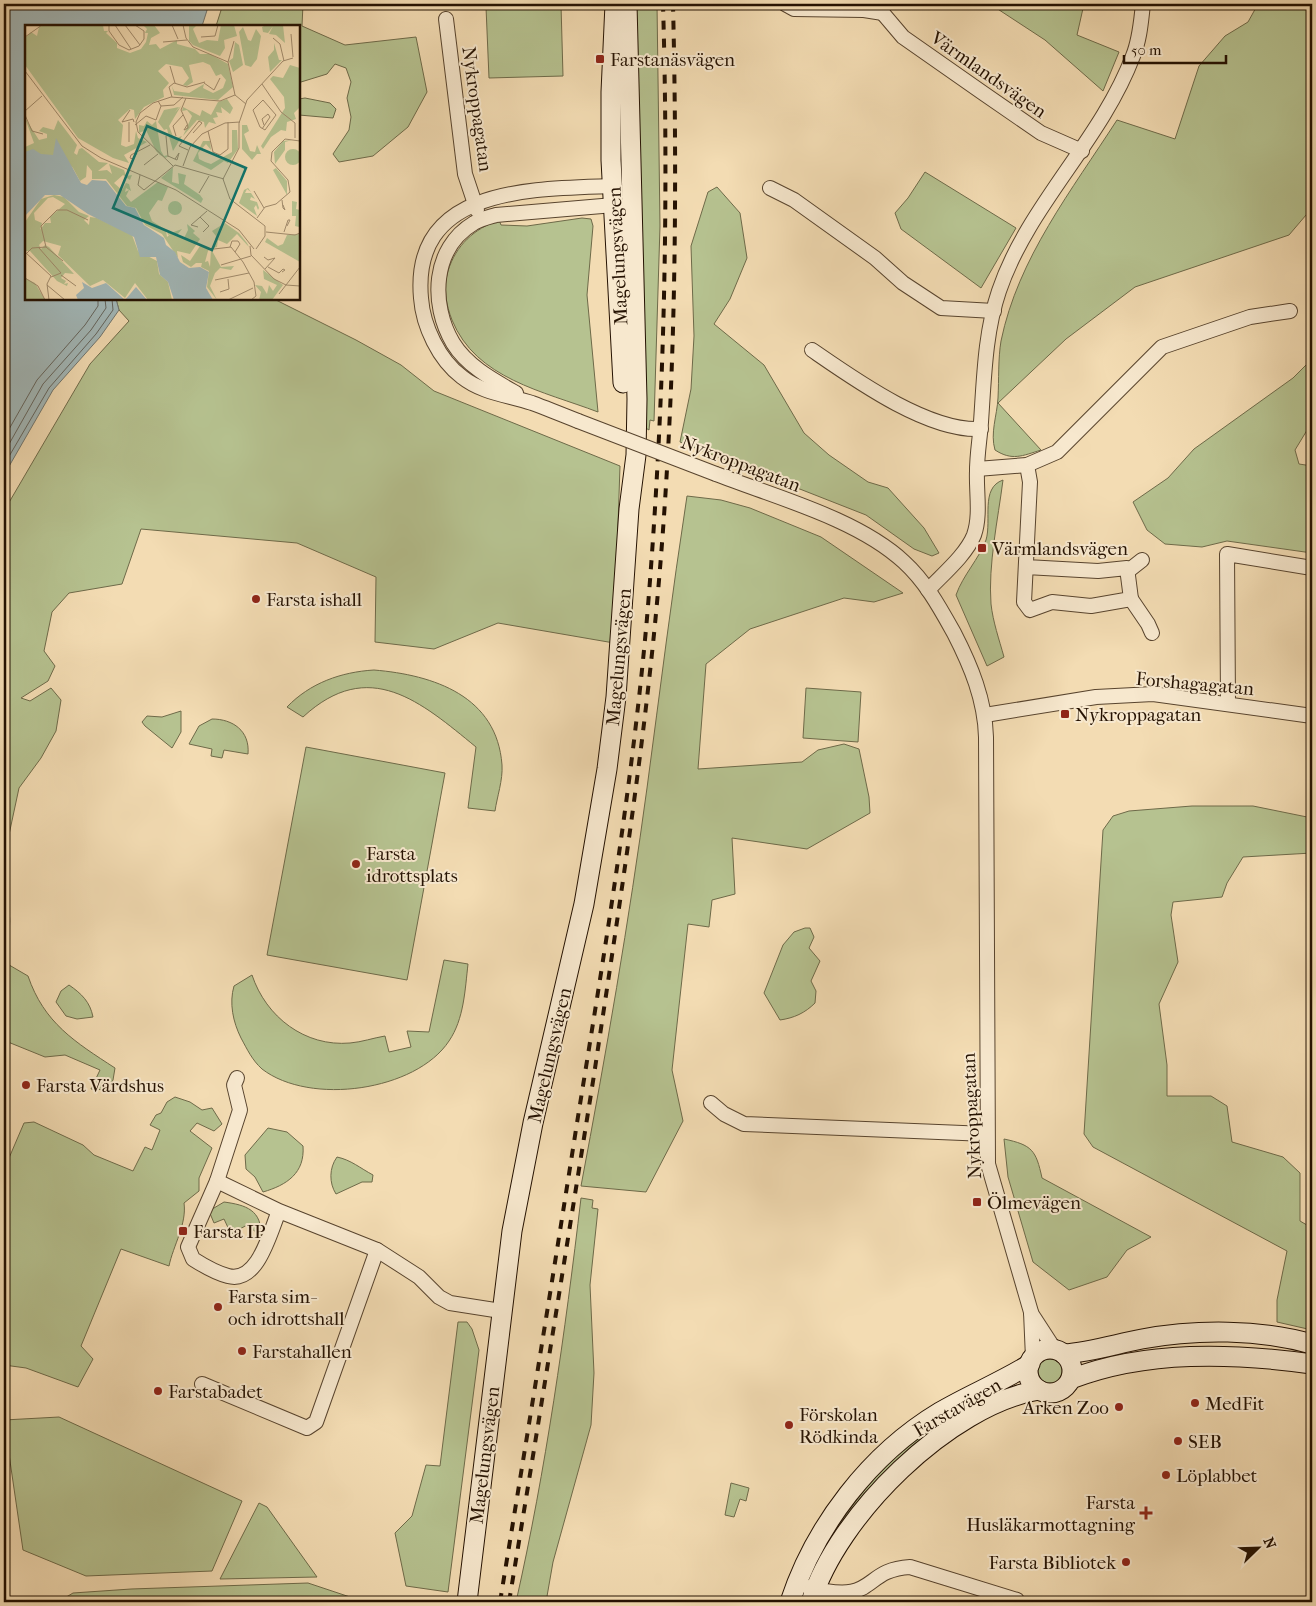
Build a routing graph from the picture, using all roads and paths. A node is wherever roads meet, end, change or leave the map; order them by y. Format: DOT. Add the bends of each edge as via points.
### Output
graph roads {
  1 [pos="615,4"];
  2 [pos="627,4"];
  3 [pos="786,4"];
  4 [pos="1143,4"];
  5 [pos="879,9"];
  6 [pos="446,19"];
  7 [pos="1082,151"];
  8 [pos="621,185"];
  9 [pos="770,188"];
  10 [pos="475,203"];
  11 [pos="622,205"];
  12 [pos="481,220"];
  13 [pos="994,311"];
  14 [pos="1290,311"];
  15 [pos="812,350"];
  16 [pos="531,403"];
  17 [pos="981,429"];
  18 [pos="1027,465"];
  19 [pos="977,469"];
  20 [pos="1142,560"];
  21 [pos="1026,567"];
  22 [pos="1312,568"];
  23 [pos="1128,571"];
  24 [pos="928,590"];
  25 [pos="1131,599"];
  26 [pos="1152,633"];
  27 [pos="1228,703"];
  28 [pos="985,715"];
  29 [pos="1312,716"];
  30 [pos="238,1078"];
  31 [pos="711,1103"];
  32 [pos="987,1134"];
  33 [pos="217,1181"];
  34 [pos="279,1211"];
  35 [pos="377,1250"];
  36 [pos="501,1311"];
  37 [pos="1031,1312"];
  38 [pos="1312,1344"];
  39 [pos="1059,1352"];
  40 [pos="1031,1361"];
  41 [pos="1312,1364"];
  42 [pos="1071,1379"];
  43 [pos="202,1384"];
  44 [pos="1039,1390"];
  45 [pos="797,1582"];
  46 [pos="813,1596"];
  47 [pos="1017,1600"];
  48 [pos="467,1602"];
  49 [pos="790,1602"];
  1 -- 8 [label="main road, Magelungsvägen" via="610,92"];
  2 -- 8 [label="main road, Magelungsvägen"];
  3 -- 5 [label="street, Värmlandsvägen" via="794,9"];
  4 -- 7 [label="street" via="1134,54 1114,99"];
  5 -- 7 [label="street, Värmlandsvägen" via="904,37 983,94 1041,133"];
  6 -- 10 [label="street, Nykroppagatan" via="465,174"];
  7 -- 13 [label="street" via="1027,232 1010,265"];
  8 -- 10 [label="street, Nykroppagatan" via="554,189"];
  8 -- 11 [label="main road, Magelungsvägen"];
  9 -- 13 [label="street" via="794,200 941,308"];
  10 -- 12 [label="street, Nykroppagatan"];
  10 -- 16 [label="street, Nykroppagatan" via="453,215 436,231 424,254 421,301 429,332 449,366 462,378 479,388"];
  11 -- 12 [label="street, Nykroppagatan" via="496,215"];
  11 -- 36 [label="main road, Magelungsvägen" via="636,399 636,455 629,509 616,697 596,845 522,1173"];
  12 -- 16 [label="street, Nykroppagatan" via="473,223 450,245 442,260 438,282 446,326 454,344 485,375"];
  13 -- 17 [label="street" via="984,373"];
  14 -- 18 [label="street" via="1250,317 1159,349 1056,452"];
  15 -- 17 [label="street" via="860,384 896,403 946,424 970,430"];
  16 -- 24 [label="street, Nykroppagatan, bridge" via="863,532 903,561"];
  17 -- 19 [label="street"];
  18 -- 19 [label="street"];
  18 -- 21 [label="street" via="1030,482"];
  19 -- 24 [label="street" via="974,535"];
  20 -- 23 [label="street"];
  21 -- 23 [label="street" via="1098,571 1121,567"];
  21 -- 25 [label="street" via="1024,602 1030,610 1052,602 1091,606"];
  22 -- 27 [label="street" via="1227,554"];
  23 -- 25 [label="street"];
  24 -- 28 [label="street, Nykroppagatan" via="961,646"];
  25 -- 26 [label="street"];
  27 -- 28 [label="street, Forshagagatan" via="1153,694 1105,696"];
  27 -- 29 [label="street, Forshagagatan"];
  28 -- 32 [label="street, Nykroppagatan"];
  30 -- 33 [label="street" via="234,1085 240,1110"];
  31 -- 32 [label="street" via="744,1124"];
  32 -- 37 [label="street, Nykroppagatan" via="988,1164"];
  33 -- 34 [label="street"];
  33 -- 34 [label="street" via="188,1247 193,1259 209,1268 230,1277 246,1275 257,1264"];
  34 -- 35 [label="street"];
  35 -- 36 [label="street" via="450,1303"];
  35 -- 43 [label="street" via="316,1422 307,1428"];
  36 -- 48 [label="main road, Magelungsvägen"];
  37 -- 39 [label="street, Nykroppagatan"];
  37 -- 40 [label="street, Nykroppagatan"];
  38 -- 39 [label="main road, Farstavägen" via="1257,1334 1205,1333 1143,1338"];
  39 -- 40 [label="main road, Farstavägen" via="1043,1351"];
  39 -- 42 [label="main road" via="1070,1362"];
  40 -- 44 [label="main road" via="1028,1374"];
  40 -- 45 [label="main road, Farstavägen" via="940,1412 894,1446 861,1479 831,1519"];
  41 -- 42 [label="main road, Farstavägen" via="1250,1357 1172,1358 1117,1365"];
  42 -- 44 [label="main road, Farstavägen" via="1057,1392"];
  44 -- 46 [label="main road, Farstavägen" via="1014,1396 978,1413 910,1460 858,1517"];
  45 -- 46 [label="street"];
  45 -- 49 [label="main road, Farstavägen"];
  46 -- 47 [label="street" via="845,1600 859,1598 884,1575 910,1567"];
}
